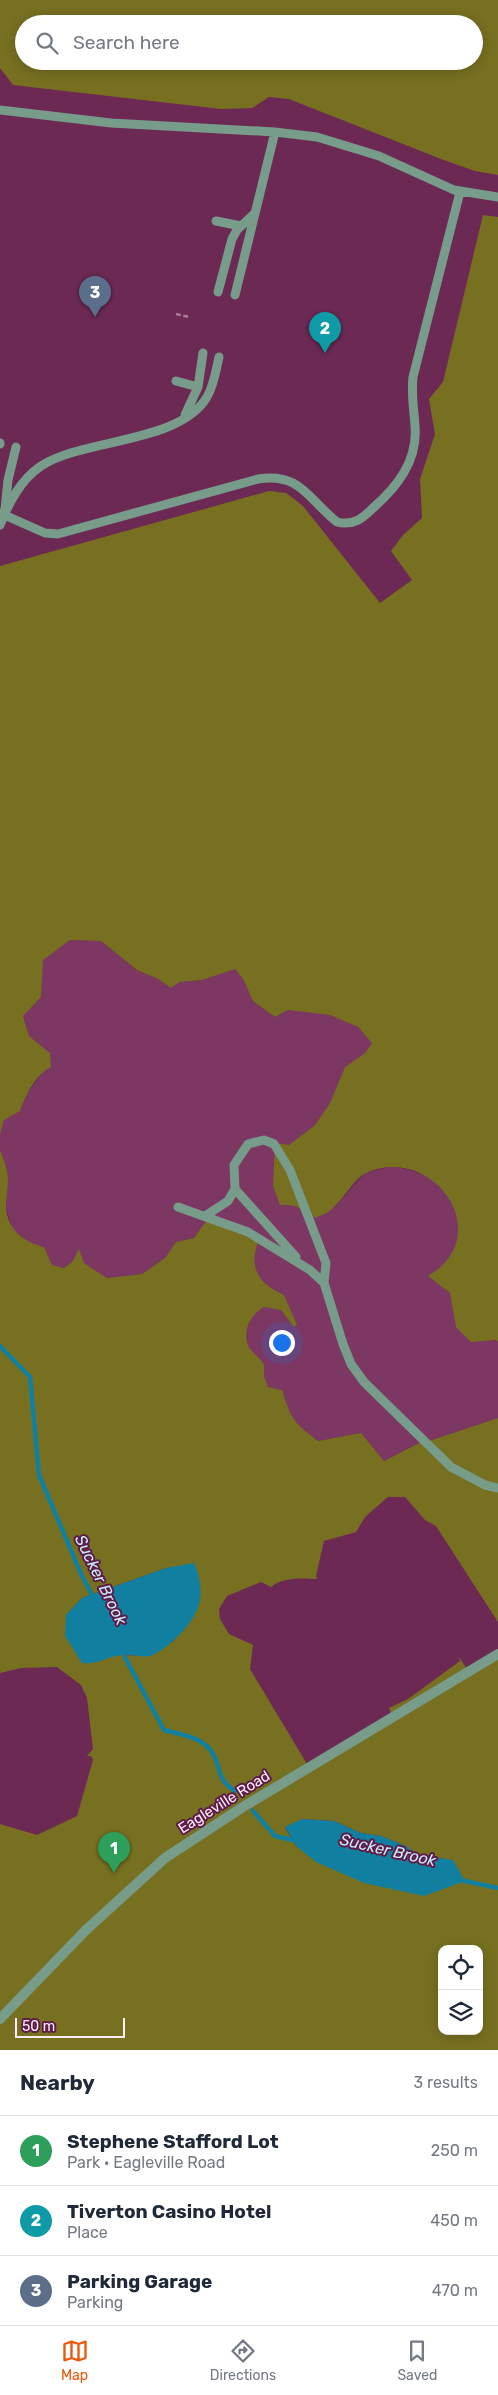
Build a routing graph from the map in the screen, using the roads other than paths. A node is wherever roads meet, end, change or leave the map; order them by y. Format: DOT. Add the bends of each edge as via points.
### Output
graph roads {
  1 [pos="0,110"];
  2 [pos="275,132"];
  3 [pos="460,192"];
  4 [pos="498,197"];
  5 [pos="255,212"];
  6 [pos="216,221"];
  7 [pos="241,226"];
  8 [pos="218,292"];
  9 [pos="235,295"];
  10 [pos="203,353"];
  11 [pos="219,357"];
  12 [pos="176,381"];
  13 [pos="198,387"];
  14 [pos="182,420"];
  15 [pos="16,447"];
  16 [pos="2,514"];
  17 [pos="0,525"];
  18 [pos="235,1189"];
  19 [pos="178,1207"];
  20 [pos="205,1216"];
  21 [pos="302,1265"];
  22 [pos="324,1284"];
  23 [pos="498,1488"];
  24 [pos="498,1654"];
  25 [pos="0,2019"];
  1 -- 2 [label="lane" via="111,123"];
  2 -- 3 [label="lane" via="317,137 347,145"];
  2 -- 5 [label="lane"];
  3 -- 4 [label="lane"];
  3 -- 16 [label="lane" via="413,377 411,399 416,428 410,458 398,485 362,518 345,524 336,522 295,483 273,477 58,534 39,531"];
  5 -- 7 [label="lane"];
  5 -- 9 [label="lane"];
  6 -- 7 [label="lane"];
  7 -- 8 [label="lane" via="232,239"];
  10 -- 13 [label="lane"];
  11 -- 14 [label="lane" via="207,396"];
  12 -- 13 [label="lane"];
  13 -- 14 [label="lane"];
  14 -- 16 [label="lane" via="48,463 26,479"];
  15 -- 16 [label="lane"];
  16 -- 17 [label="lane"];
  18 -- 20 [label="lane" via="228,1202"];
  18 -- 21 [label="lane"];
  18 -- 22 [label="lane" via="234,1165 248,1144 264,1140 274,1144 290,1170 326,1263"];
  19 -- 20 [label="lane"];
  20 -- 21 [label="lane" via="248,1232"];
  21 -- 22 [label="lane"];
  22 -- 23 [label="lane" via="351,1364 364,1382 451,1467 484,1485"];
  24 -- 25 [label="street, Eagleville Road" via="166,1858 86,1930"];
}
